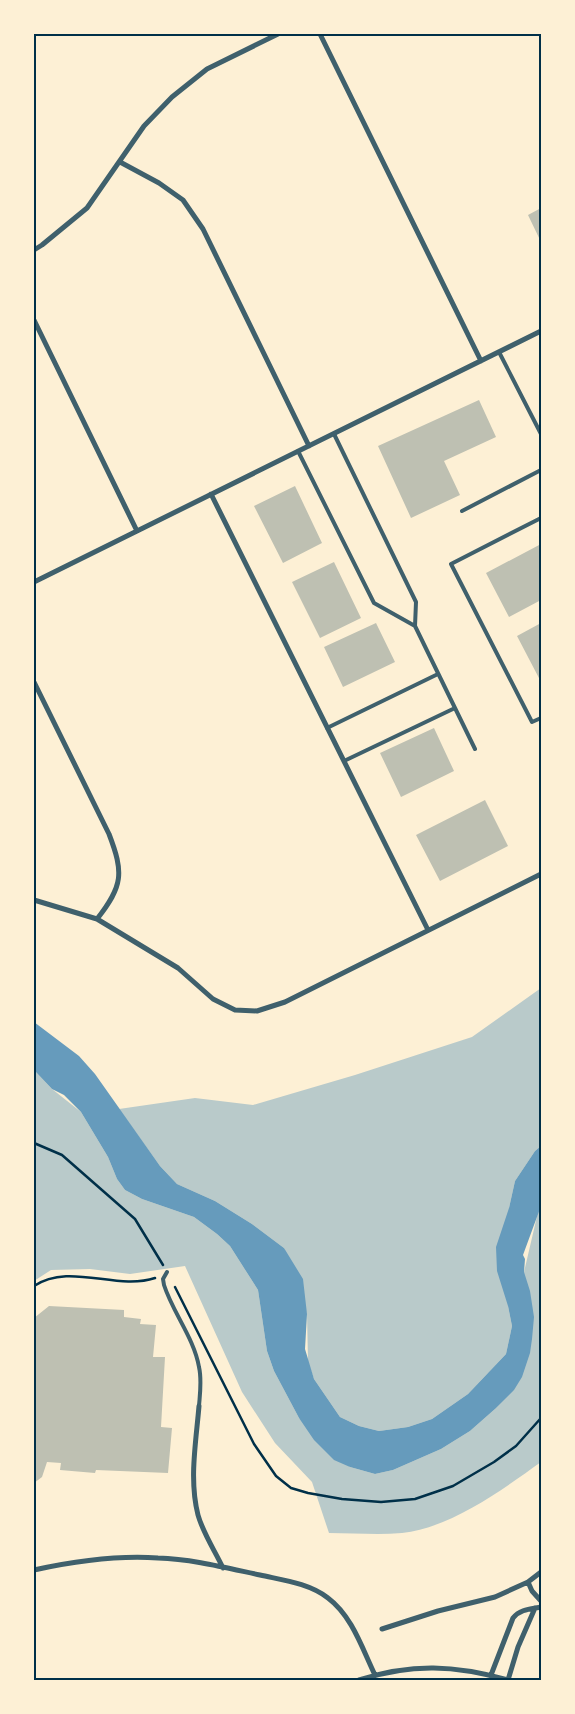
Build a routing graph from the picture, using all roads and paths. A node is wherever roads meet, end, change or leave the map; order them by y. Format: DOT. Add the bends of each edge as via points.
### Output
graph roads {
  1 [pos="278,34"];
  2 [pos="320,34"];
  3 [pos="120,162"];
  4 [pos="34,250"];
  5 [pos="34,320"];
  6 [pos="541,331"];
  7 [pos="499,352"];
  8 [pos="481,360"];
  9 [pos="334,434"];
  10 [pos="541,434"];
  11 [pos="309,446"];
  12 [pos="298,451"];
  13 [pos="541,470"];
  14 [pos="212,494"];
  15 [pos="462,511"];
  16 [pos="541,518"];
  17 [pos="137,531"];
  18 [pos="34,582"];
  19 [pos="415,626"];
  20 [pos="438,674"];
  21 [pos="34,682"];
  22 [pos="454,708"];
  23 [pos="541,718"];
  24 [pos="328,728"];
  25 [pos="475,750"];
  26 [pos="344,761"];
  27 [pos="541,874"];
  28 [pos="34,900"];
  29 [pos="97,919"];
  30 [pos="428,930"];
  31 [pos="34,1143"];
  32 [pos="167,1272"];
  33 [pos="34,1286"];
  34 [pos="199,1406"];
  35 [pos="541,1418"];
  36 [pos="223,1568"];
  37 [pos="34,1570"];
  38 [pos="541,1572"];
  39 [pos="528,1582"];
  40 [pos="541,1601"];
  41 [pos="541,1607"];
  42 [pos="535,1608"];
  43 [pos="382,1628"];
  44 [pos="375,1675"];
  45 [pos="491,1675"];
  46 [pos="359,1680"];
  47 [pos="508,1680"];
  1 -- 3 [label="street" via="207,69 172,97 144,126"];
  2 -- 8 [label="street"];
  3 -- 4 [label="street" via="87,208"];
  3 -- 11 [label="street" via="182,200 203,229"];
  5 -- 17 [label="street"];
  6 -- 7 [label="street"];
  7 -- 8 [label="street"];
  7 -- 10 [label="lane"];
  8 -- 9 [label="street"];
  9 -- 11 [label="street"];
  9 -- 19 [label="lane" via="416,602"];
  11 -- 12 [label="street"];
  12 -- 14 [label="street"];
  12 -- 19 [label="lane" via="374,603"];
  13 -- 15 [label="lane"];
  14 -- 17 [label="street"];
  14 -- 24 [label="street"];
  16 -- 23 [label="lane" via="452,564 532,722"];
  17 -- 18 [label="street"];
  19 -- 20 [label="lane"];
  20 -- 22 [label="lane"];
  20 -- 24 [label="lane"];
  21 -- 29 [label="street" via="110,834 117,855 119,880 112,900"];
  22 -- 25 [label="lane"];
  22 -- 26 [label="lane"];
  24 -- 26 [label="street"];
  26 -- 30 [label="street"];
  27 -- 30 [label="street"];
  28 -- 29 [label="street"];
  29 -- 30 [label="street" via="178,968 213,999 235,1010 257,1011 284,1002"];
  31 -- 32 [label="path" via="62,1155 134,1219"];
  32 -- 33 [label="path" via="152,1279 133,1281 56,1277"];
  32 -- 34 [label="lane" via="164,1285 195,1351 199,1367"];
  32 -- 35 [label="path" via="254,1444 276,1476 291,1488 381,1502 415,1499 453,1486 494,1462 516,1446"];
  34 -- 36 [label="street" via="194,1479 198,1517"];
  36 -- 37 [label="street" via="168,1558 133,1557 68,1562"];
  36 -- 44 [label="street" via="296,1583 329,1599 354,1630"];
  38 -- 39 [label="street"];
  39 -- 40 [label="street"];
  39 -- 43 [label="street" via="495,1597"];
  41 -- 42 [label="street"];
  42 -- 45 [label="street" via="524,1610 513,1618"];
  42 -- 47 [label="street"];
  44 -- 45 [label="street" via="402,1669 441,1667"];
  44 -- 46 [label="street"];
  45 -- 47 [label="street"];
}
